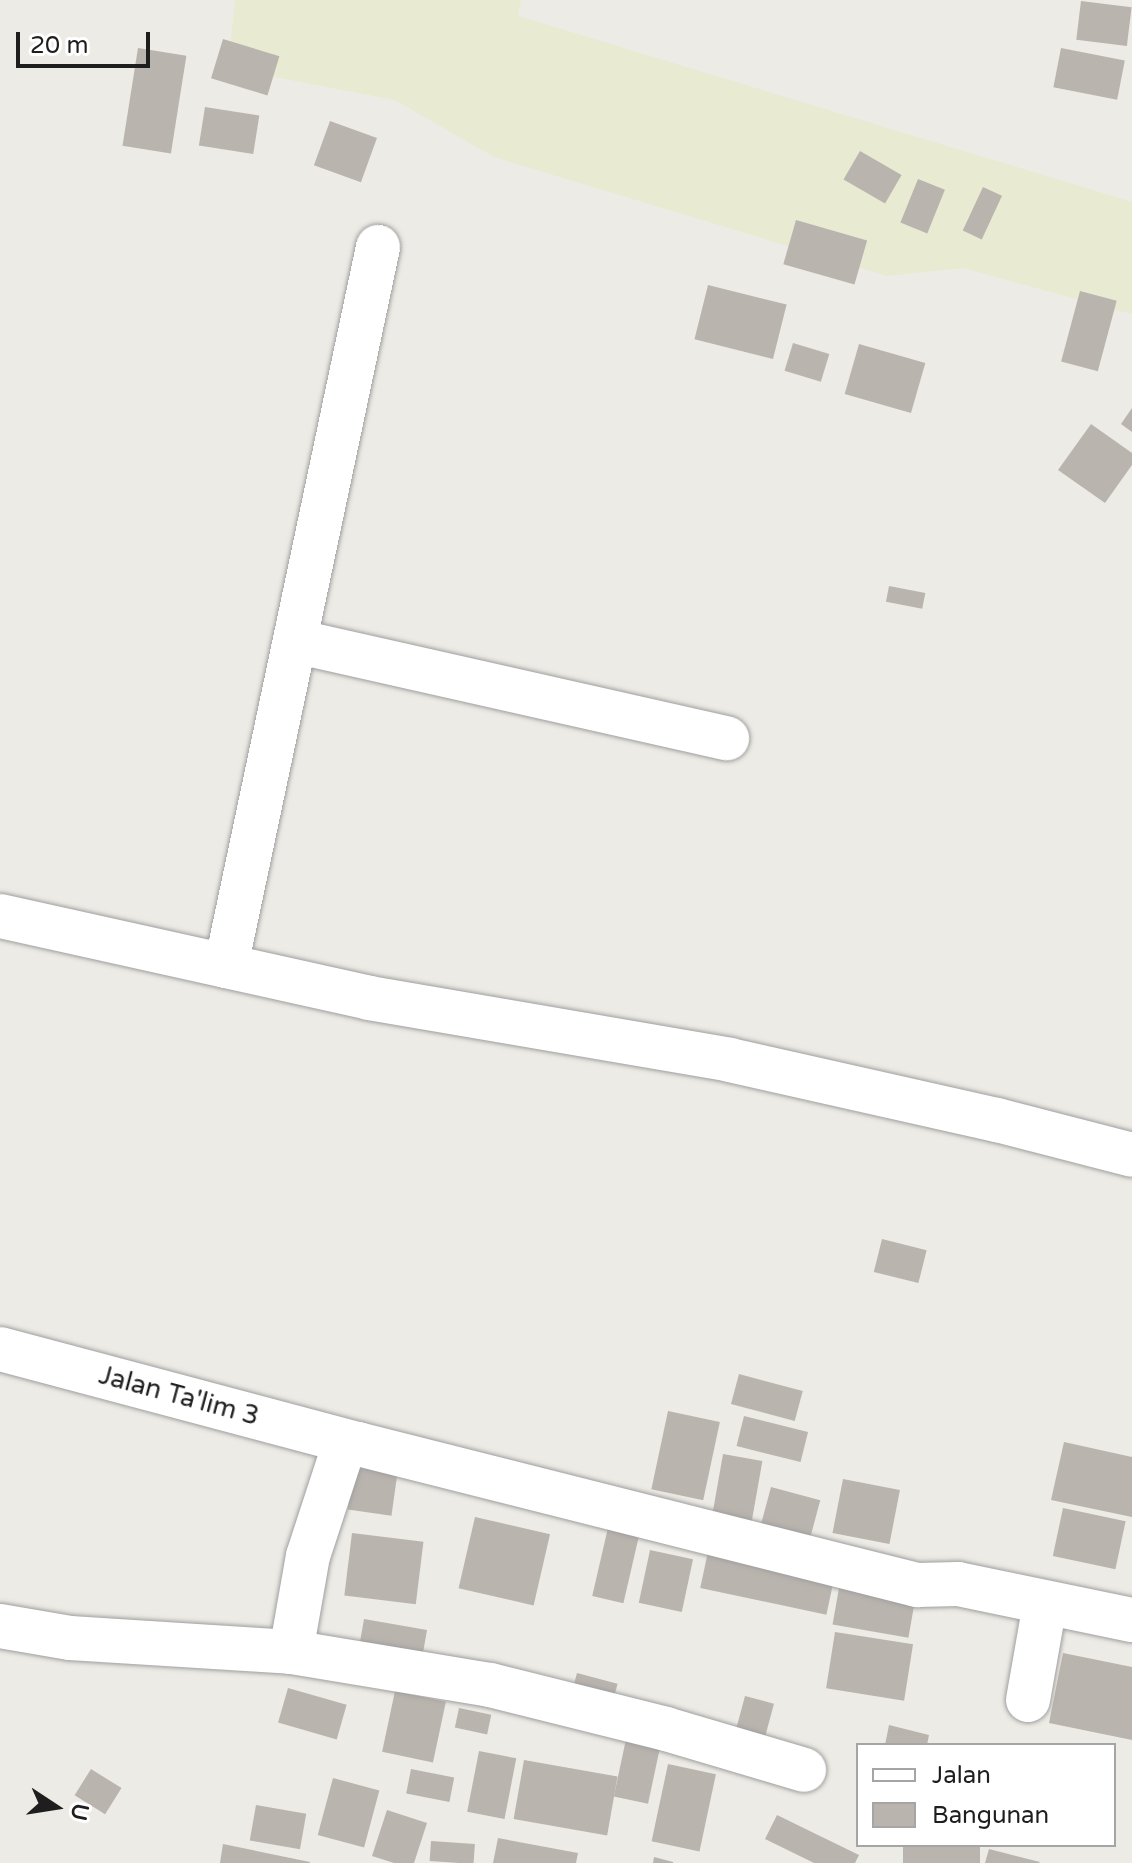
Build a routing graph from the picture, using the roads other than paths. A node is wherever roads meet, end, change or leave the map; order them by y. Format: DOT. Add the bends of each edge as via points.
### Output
graph roads {
  1 [pos="378,247"];
  2 [pos="295,641"];
  3 [pos="727,738"];
  4 [pos="0,916"];
  5 [pos="226,966"];
  6 [pos="1132,1155"];
  7 [pos="0,1349"];
  8 [pos="358,1444"];
  9 [pos="1045,1604"];
  10 [pos="1132,1620"];
  11 [pos="0,1626"];
  12 [pos="291,1652"];
  13 [pos="1028,1700"];
  14 [pos="804,1770"];
  1 -- 2 [label="street"];
  2 -- 3 [label="street"];
  2 -- 5 [label="street"];
  4 -- 5 [label="street"];
  5 -- 6 [label="street" via="369,998 730,1060"];
  7 -- 8 [label="street, Jalan Ta'lim 3"];
  8 -- 9 [label="street, Jalan Ta'lim 3" via="917,1585 958,1584"];
  8 -- 12 [label="street" via="341,1455 301,1583"];
  9 -- 10 [label="street, Jalan Ta'lim 3"];
  9 -- 13 [label="street"];
  11 -- 12 [label="street" via="70,1638"];
  12 -- 14 [label="street" via="490,1685"];
}
